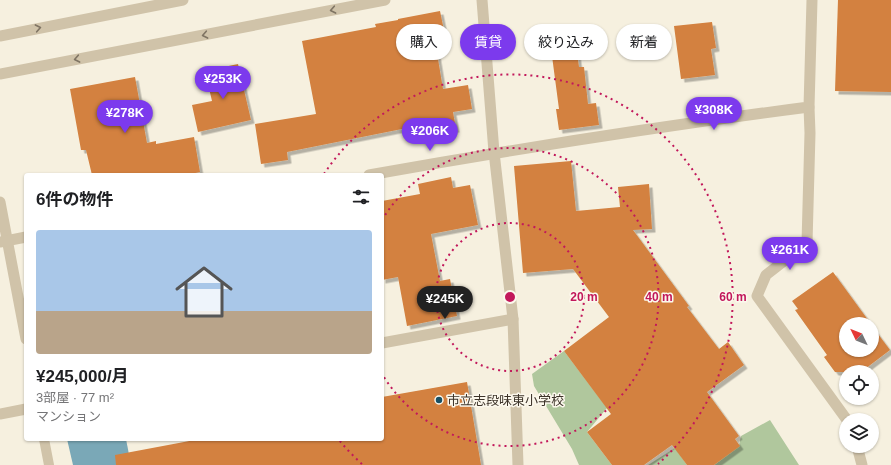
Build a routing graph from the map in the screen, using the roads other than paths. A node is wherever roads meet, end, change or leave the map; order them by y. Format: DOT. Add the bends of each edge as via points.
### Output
graph roads {
  1 [pos="184,0"];
  2 [pos="385,0"];
  3 [pos="482,0"];
  4 [pos="812,0"];
  5 [pos="0,36"];
  6 [pos="0,74"];
  7 [pos="809,107"];
  8 [pos="494,152"];
  9 [pos="380,173"];
  10 [pos="0,202"];
  11 [pos="24,237"];
  12 [pos="3,241"];
  13 [pos="513,319"];
  14 [pos="24,331"];
  15 [pos="384,343"];
  16 [pos="24,409"];
  17 [pos="842,413"];
  18 [pos="0,414"];
  19 [pos="44,441"];
  20 [pos="859,453"];
  21 [pos="49,465"];
  22 [pos="518,465"];
  23 [pos="862,465"];
  5 -- 1 [label="street, one-way"];
  2 -- 6 [label="street, one-way"];
  3 -- 8 [label="street"];
  4 -- 7 [label="street"];
  7 -- 8 [label="street"];
  7 -- 17 [label="street" via="807,243 766,275 757,296"];
  8 -- 9 [label="street"];
  8 -- 13 [label="street"];
  10 -- 12 [label="street"];
  11 -- 12 [label="street"];
  12 -- 14 [label="street"];
  13 -- 15 [label="street"];
  13 -- 22 [label="street"];
  16 -- 18 [label="street"];
  19 -- 21 [label="lane"];
  20 -- 23 [label="street"];
}
